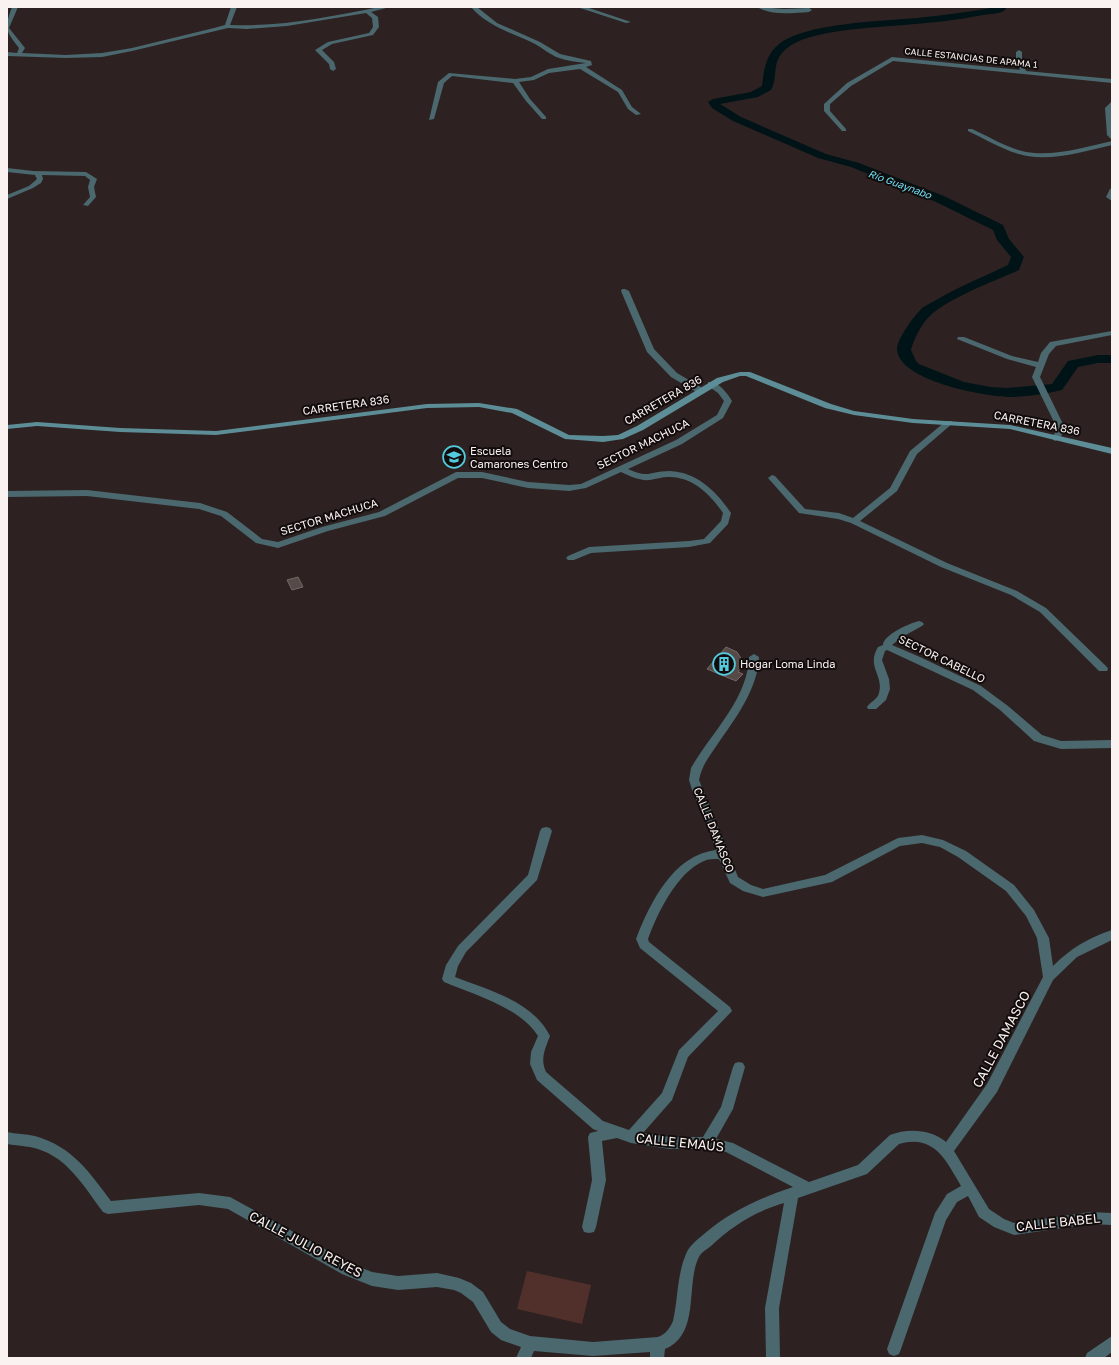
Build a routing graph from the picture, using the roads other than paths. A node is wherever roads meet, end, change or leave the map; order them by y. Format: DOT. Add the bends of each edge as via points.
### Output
graph roads {
  1 [pos="15,7"];
  2 [pos="234,7"];
  3 [pos="344,7"];
  4 [pos="387,7"];
  5 [pos="474,7"];
  6 [pos="580,7"];
  7 [pos="760,7"];
  8 [pos="809,10"];
  9 [pos="367,11"];
  10 [pos="354,13"];
  11 [pos="628,22"];
  12 [pos="227,26"];
  13 [pos="7,28"];
  14 [pos="1019,52"];
  15 [pos="7,54"];
  16 [pos="19,54"];
  17 [pos="581,68"];
  18 [pos="333,69"];
  19 [pos="1024,73"];
  20 [pos="515,81"];
  21 [pos="1112,81"];
  22 [pos="1112,103"];
  23 [pos="638,114"];
  24 [pos="544,118"];
  25 [pos="431,120"];
  26 [pos="844,130"];
  27 [pos="970,130"];
  28 [pos="1112,138"];
  29 [pos="1112,143"];
  30 [pos="7,170"];
  31 [pos="38,173"];
  32 [pos="1112,190"];
  33 [pos="7,198"];
  34 [pos="1112,199"];
  35 [pos="86,205"];
  36 [pos="625,292"];
  37 [pos="1112,333"];
  38 [pos="961,339"];
  39 [pos="1039,365"];
  40 [pos="711,384"];
  41 [pos="701,391"];
  42 [pos="949,423"];
  43 [pos="7,427"];
  44 [pos="1055,438"];
  45 [pos="1112,451"];
  46 [pos="622,469"];
  47 [pos="772,478"];
  48 [pos="7,494"];
  49 [pos="854,521"];
  50 [pos="571,558"];
  51 [pos="919,624"];
  52 [pos="888,647"];
  53 [pos="754,657"];
  54 [pos="1103,669"];
  55 [pos="872,706"];
  56 [pos="1112,744"];
  57 [pos="546,831"];
  58 [pos="723,854"];
  59 [pos="1112,936"];
  60 [pos="1049,977"];
  61 [pos="738,1067"];
  62 [pos="616,1132"];
  63 [pos="631,1137"];
  64 [pos="7,1138"];
  65 [pos="707,1143"];
  66 [pos="947,1151"];
  67 [pos="809,1188"];
  68 [pos="970,1188"];
  69 [pos="792,1194"];
  70 [pos="1112,1218"];
  71 [pos="589,1227"];
  72 [pos="530,1343"];
  73 [pos="1112,1343"];
  74 [pos="894,1349"];
  75 [pos="657,1351"];
  76 [pos="522,1358"];
  77 [pos="774,1358"];
  78 [pos="1092,1358"];
  1 -- 13 [label="street"];
  2 -- 12 [label="street"];
  3 -- 10 [label="street"];
  4 -- 9 [label="street"];
  5 -- 17 [label="street" via="482,17 534,41 562,58 589,62 590,64"];
  6 -- 11 [label="street"];
  7 -- 8 [label="street" via="792,12"];
  9 -- 10 [label="street"];
  9 -- 18 [label="street" via="375,17 376,27 371,34 330,44 318,50 332,63"];
  10 -- 12 [label="street" via="296,24 250,28"];
  12 -- 16 [label="street" via="216,31 102,55 60,57"];
  13 -- 16 [label="street" via="22,48"];
  14 -- 19 [label="street"];
  15 -- 16 [label="street"];
  17 -- 20 [label="street" via="548,71 532,79"];
  17 -- 23 [label="street" via="620,91 630,108"];
  19 -- 21 [label="street, CALLE ESTANCIAS DE APAMA 1"];
  19 -- 26 [label="street, CALLE ESTANCIAS DE APAMA 1" via="892,59 860,76 826,104 827,110"];
  20 -- 24 [label="street"];
  20 -- 25 [label="street" via="465,75 448,76 441,82"];
  22 -- 28 [label="street" via="1108,108"];
  27 -- 29 [label="street" via="1027,154 1066,152"];
  30 -- 31 [label="street"];
  31 -- 33 [label="street" via="40,182"];
  31 -- 35 [label="street" via="86,174 94,179 91,188 93,197"];
  32 -- 34 [label="street" via="1109,196"];
  36 -- 41 [label="street" via="650,350 674,375"];
  37 -- 39 [label="street" via="1053,344"];
  38 -- 39 [label="street" via="1014,359"];
  39 -- 44 [label="street" via="1036,377 1060,427"];
  40 -- 41 [label="street, CARRETERA 836"];
  40 -- 42 [label="street, CARRETERA 836" via="747,374 828,406 854,413"];
  40 -- 46 [label="street, SECTOR MACHUCA" via="721,391 728,401 720,416 679,442"];
  41 -- 43 [label="street, CARRETERA 836" via="640,428 620,437 603,439 568,437 514,411 479,405 427,406 216,433 37,424"];
  42 -- 44 [label="street, CARRETERA 836" via="1010,427"];
  42 -- 49 [label="street" via="913,453 894,489"];
  44 -- 45 [label="street, CARRETERA 836"];
  46 -- 48 [label="street, SECTOR MACHUCA" via="583,486 569,488 528,485 482,475 456,475 382,514 278,545 259,541 224,514 200,506 87,493"];
  46 -- 50 [label="street" via="641,477 671,474 688,478 708,489 721,504 727,514 724,522 706,541 590,550"];
  47 -- 49 [label="street" via="802,511 839,516"];
  49 -- 54 [label="street" via="944,565 1014,593 1043,610"];
  51 -- 52 [label="street, SECTOR CABELLO" via="892,639 887,643"];
  52 -- 55 [label="street, SECTOR CABELLO" via="881,649 877,660 885,687 883,695"];
  52 -- 56 [label="street, SECTOR CABELLO" via="977,688 1038,738 1061,745"];
  53 -- 58 [label="street, CALLE DAMASCO" via="756,664 742,696 696,768 694,780"];
  57 -- 62 [label="street, CALLE EMAÚS" via="533,877 462,949 452,965 448,979 522,1012 536,1022 544,1036 537,1052 536,1064 541,1076 598,1125"];
  58 -- 60 [label="street, CALLE DAMASCO" via="734,880 763,893 828,879 898,842 922,839 943,844 962,854 1010,888 1025,907 1043,938"];
  58 -- 63 [label="street" via="705,856 694,861 669,885 642,940 644,945 726,1011 683,1054 668,1096"];
  59 -- 60 [label="street, CALLE DAMASCO" via="1073,954"];
  60 -- 66 [label="street, CALLE DAMASCO" via="992,1088"];
  61 -- 65 [label="street" via="727,1109"];
  62 -- 63 [label="street, CALLE EMAÚS"];
  62 -- 71 [label="street" via="595,1137 599,1180"];
  63 -- 65 [label="street, CALLE EMAÚS" via="670,1143"];
  64 -- 72 [label="street, CALLE JULIO REYES" via="38,1143 64,1155 72,1161 108,1208 199,1199 230,1203 347,1269 372,1279 398,1283 437,1280 466,1288 478,1297 496,1327 506,1335"];
  65 -- 67 [label="street, CALLE EMAÚS" via="728,1146"];
  66 -- 67 [label="street" via="936,1141 906,1136 895,1139 862,1170"];
  66 -- 68 [label="street, CALLE BABEL"];
  67 -- 69 [label="street"];
  68 -- 70 [label="street, CALLE BABEL" via="984,1213 1014,1229 1090,1218"];
  68 -- 74 [label="street" via="952,1198 940,1217"];
  69 -- 75 [label="street" via="746,1211 723,1226 692,1255 687,1270 680,1322 674,1336"];
  69 -- 77 [label="street" via="772,1308"];
  72 -- 75 [label="street, CALLE JULIO REYES" via="592,1349"];
  72 -- 76 [label="street"];
  73 -- 78 [label="street"];
}
